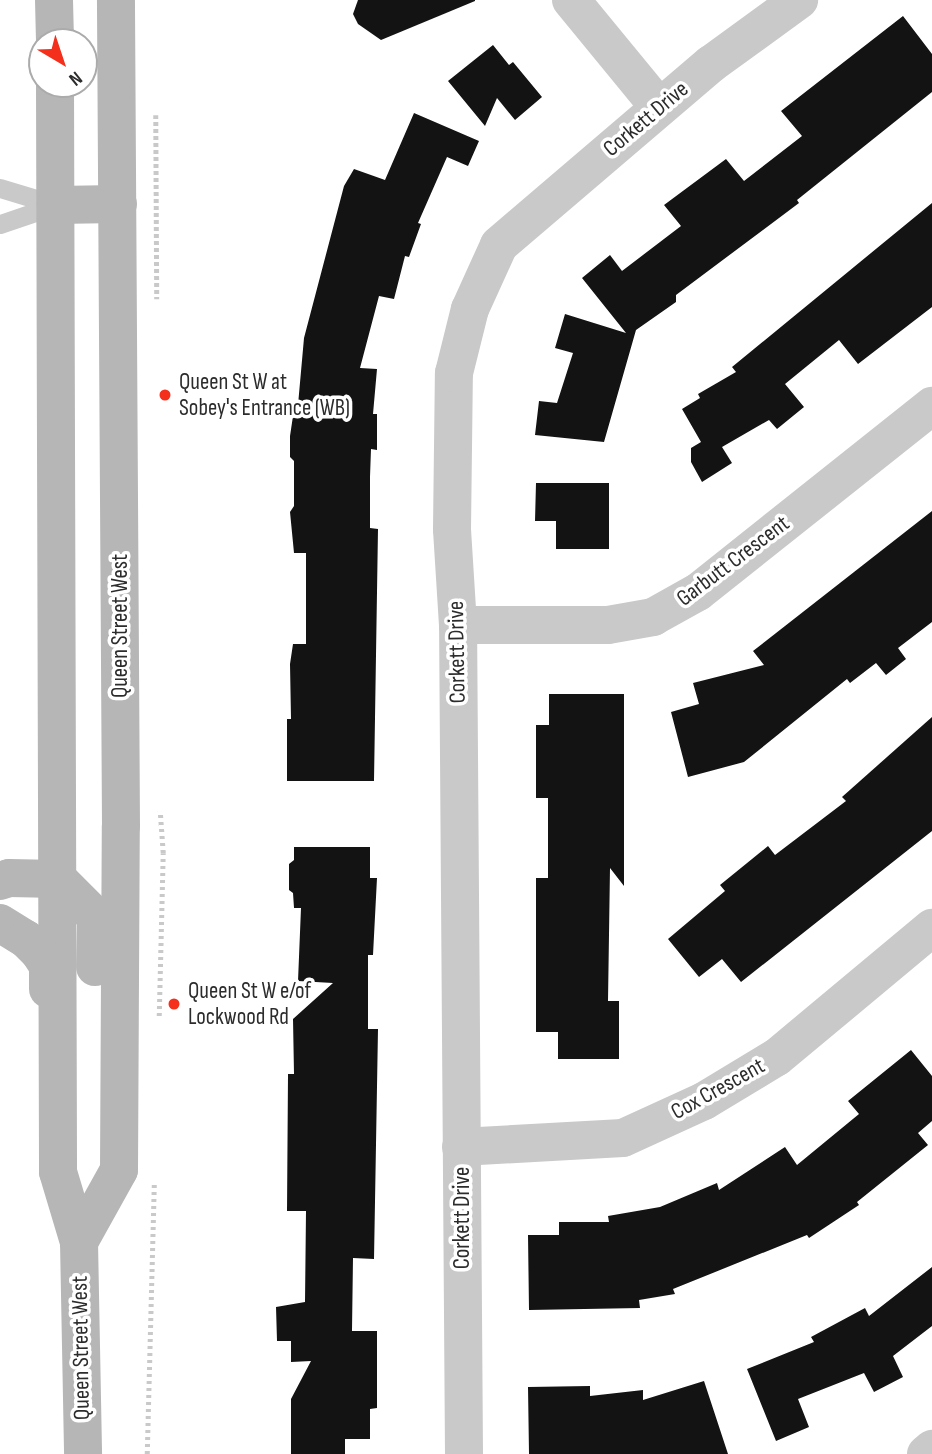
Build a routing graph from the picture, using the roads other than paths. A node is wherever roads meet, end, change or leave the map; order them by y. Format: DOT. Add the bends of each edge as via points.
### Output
graph roads {
  1 [pos="54,0"];
  2 [pos="116,0"];
  3 [pos="571,0"];
  4 [pos="799,0"];
  5 [pos="55,28"];
  6 [pos="55,98"];
  7 [pos="659,107"];
  8 [pos="0,188"];
  9 [pos="118,204"];
  10 [pos="56,205"];
  11 [pos="0,224"];
  12 [pos="932,406"];
  13 [pos="458,625"];
  14 [pos="58,879"];
  15 [pos="0,881"];
  16 [pos="0,923"];
  17 [pos="932,928"];
  18 [pos="57,1085"];
  19 [pos="461,1147"];
  20 [pos="119,1170"];
  21 [pos="79,1242"];
  22 [pos="932,1449"];
  23 [pos="83,1454"];
  24 [pos="464,1454"];
  25 [pos="926,1454"];
  1 -- 5 [label="main road"];
  2 -- 9 [label="main road, Queen Street West"];
  3 -- 7 [label="street"];
  4 -- 7 [label="street, Corkett Drive"];
  6 -- 10 [label="main road, Queen Street West"];
  7 -- 13 [label="street, Corkett Drive" via="499,245 470,309 454,373 452,529"];
  8 -- 10 [label="lane"];
  9 -- 10 [label="main road"];
  9 -- 20 [label="main road, Queen Street West"];
  10 -- 11 [label="lane"];
  10 -- 14 [label="main road, Queen Street West"];
  12 -- 13 [label="street, Garbutt Crescent" via="698,592 653,617 608,625"];
  13 -- 19 [label="street, Corkett Drive"];
  14 -- 15 [label="main road"];
  14 -- 18 [label="main road, Queen Street West"];
  14 -- 20 [label="main road" via="96,917 94,1152"];
  16 -- 18 [label="main road" via="26,939 48,966 48,1064"];
  17 -- 19 [label="street, Cox Crescent" via="777,1057 704,1101 623,1138"];
  18 -- 21 [label="main road, Queen Street West" via="58,1172"];
  19 -- 24 [label="street, Corkett Drive"];
  20 -- 21 [label="main road, Queen Street West"];
  21 -- 23 [label="main road, Queen Street West"];
  22 -- 25 [label="street"];
}
